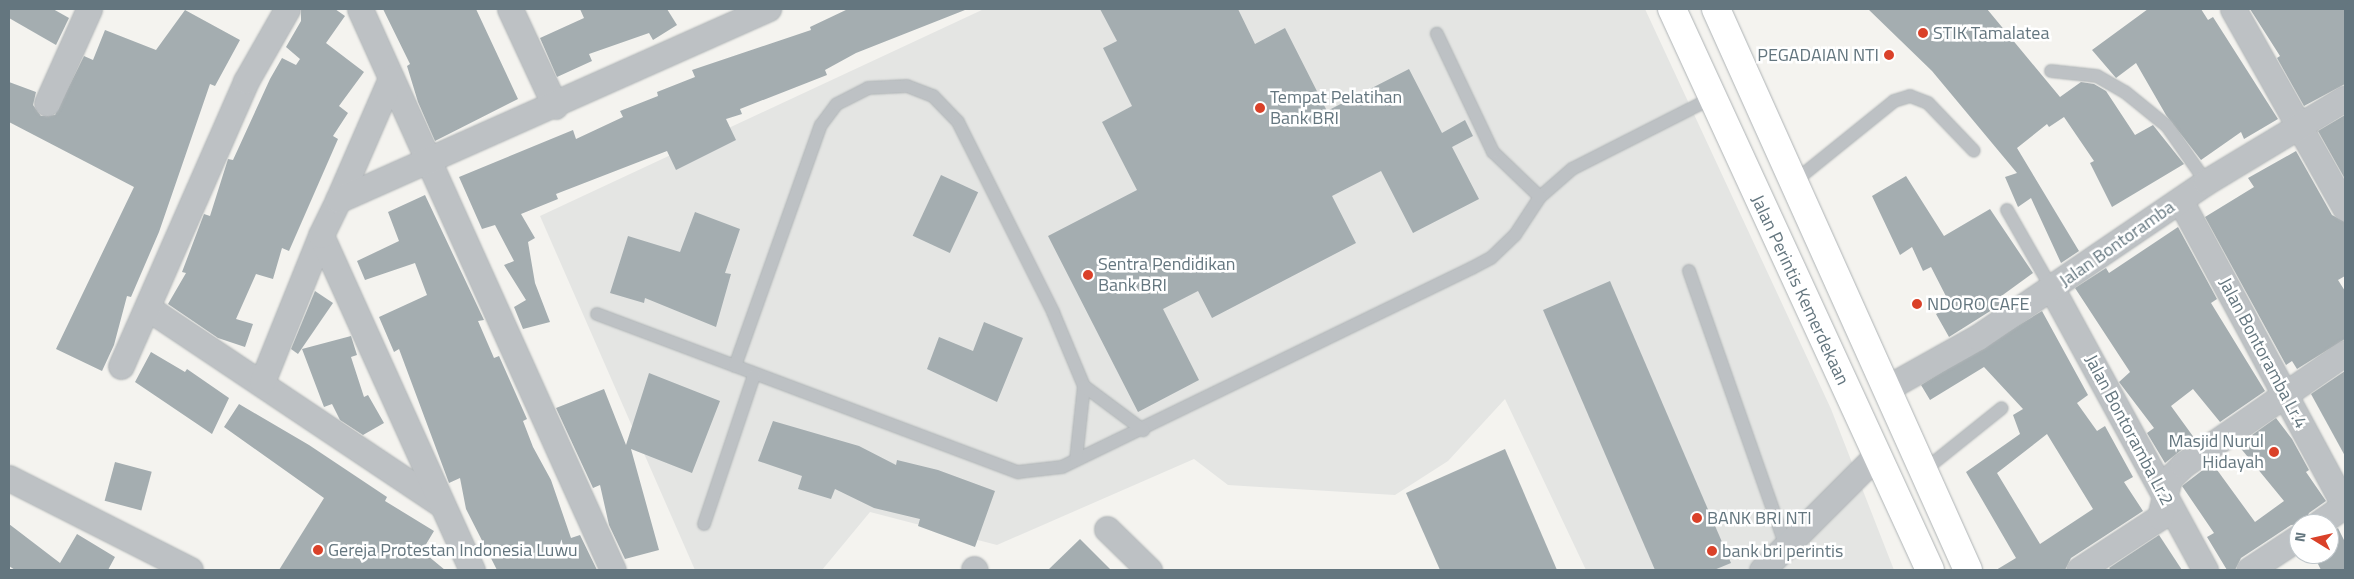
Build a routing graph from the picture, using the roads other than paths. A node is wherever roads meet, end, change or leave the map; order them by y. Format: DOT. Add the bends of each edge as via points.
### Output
graph roads {
  1 [pos="89,9"];
  2 [pos="287,9"];
  3 [pos="360,9"];
  4 [pos="510,9"];
  5 [pos="768,9"];
  6 [pos="1672,9"];
  7 [pos="1716,9"];
  8 [pos="2233,9"];
  9 [pos="1437,34"];
  10 [pos="2051,71"];
  11 [pos="391,78"];
  12 [pos="2345,98"];
  13 [pos="1710,99"];
  14 [pos="47,103"];
  15 [pos="555,106"];
  16 [pos="2299,126"];
  17 [pos="1974,151"];
  18 [pos="428,160"];
  19 [pos="1802,176"];
  20 [pos="2206,182"];
  21 [pos="1540,197"];
  22 [pos="338,200"];
  23 [pos="2180,200"];
  24 [pos="2345,208"];
  25 [pos="2007,210"];
  26 [pos="321,235"];
  27 [pos="1689,271"];
  28 [pos="2052,290"];
  29 [pos="148,308"];
  30 [pos="598,314"];
  31 [pos="2345,353"];
  32 [pos="121,366"];
  33 [pos="735,366"];
  34 [pos="754,375"];
  35 [pos="262,382"];
  36 [pos="1084,386"];
  37 [pos="1887,388"];
  38 [pos="2283,392"];
  39 [pos="2002,408"];
  40 [pos="1143,430"];
  41 [pos="1876,456"];
  42 [pos="1076,460"];
  43 [pos="1922,472"];
  44 [pos="9,478"];
  45 [pos="2165,498"];
  46 [pos="439,503"];
  47 [pos="2345,506"];
  48 [pos="2333,514"];
  49 [pos="704,524"];
  50 [pos="1107,529"];
  51 [pos="2289,543"];
  52 [pos="1785,544"];
  53 [pos="190,570"];
  54 [pos="472,570"];
  55 [pos="613,570"];
  56 [pos="1149,570"];
  57 [pos="1762,570"];
  58 [pos="1930,570"];
  59 [pos="1968,570"];
  60 [pos="2079,570"];
  61 [pos="2205,570"];
  62 [pos="2249,570"];
  1 -- 14 [label="street"];
  2 -- 29 [label="street" via="246,82"];
  3 -- 11 [label="street"];
  4 -- 15 [label="street"];
  5 -- 15 [label="street"];
  6 -- 13 [label="highway, Jalan Perintis Kemerdekaan"];
  7 -- 19 [label="highway"];
  8 -- 16 [label="street"];
  9 -- 21 [label="lane" via="1493,152"];
  10 -- 20 [label="lane" via="2097,76 2125,92 2167,126"];
  11 -- 18 [label="street"];
  11 -- 22 [label="street"];
  12 -- 16 [label="street, Jalan Bontoramba"];
  13 -- 21 [label="lane" via="1572,169"];
  13 -- 41 [label="highway, Jalan Perintis Kemerdekaan"];
  15 -- 18 [label="street"];
  16 -- 20 [label="street, Jalan Bontoramba"];
  16 -- 24 [label="street"];
  17 -- 19 [label="lane" via="1928,103 1910,96 1894,101"];
  18 -- 22 [label="street"];
  18 -- 55 [label="street"];
  19 -- 37 [label="highway"];
  20 -- 23 [label="street, Jalan Bontoramba"];
  21 -- 40 [label="lane" via="1515,235 1491,258"];
  22 -- 26 [label="street"];
  23 -- 28 [label="street, Jalan Bontoramba"];
  23 -- 38 [label="street, Jalan Bontoramba Lr.4"];
  25 -- 28 [label="lane"];
  26 -- 35 [label="street"];
  26 -- 46 [label="street"];
  27 -- 52 [label="lane"];
  28 -- 37 [label="street, Jalan Bontoramba"];
  28 -- 45 [label="street, Jalan Bontoramba Lr.2"];
  29 -- 32 [label="street"];
  29 -- 35 [label="street"];
  30 -- 33 [label="lane"];
  31 -- 38 [label="street"];
  33 -- 34 [label="lane"];
  33 -- 36 [label="lane" via="821,125 837,104 868,88 891,85 933,96 958,122"];
  34 -- 42 [label="lane" via="1018,472 1046,471"];
  34 -- 49 [label="lane"];
  35 -- 46 [label="street"];
  36 -- 40 [label="lane"];
  36 -- 42 [label="lane"];
  37 -- 43 [label="highway"];
  38 -- 45 [label="street" via="2183,465 2169,479"];
  38 -- 47 [label="street, Jalan Bontoramba Lr.4"];
  39 -- 43 [label="lane"];
  40 -- 42 [label="lane"];
  41 -- 52 [label="street"];
  41 -- 58 [label="highway, Jalan Perintis Kemerdekaan"];
  43 -- 59 [label="highway"];
  44 -- 53 [label="street"];
  45 -- 60 [label="street" via="2160,516 2150,526"];
  45 -- 61 [label="street, Jalan Bontoramba Lr.2"];
  46 -- 54 [label="street"];
  47 -- 48 [label="street"];
  50 -- 56 [label="street"];
  51 -- 62 [label="street"];
  52 -- 57 [label="street"];
}
